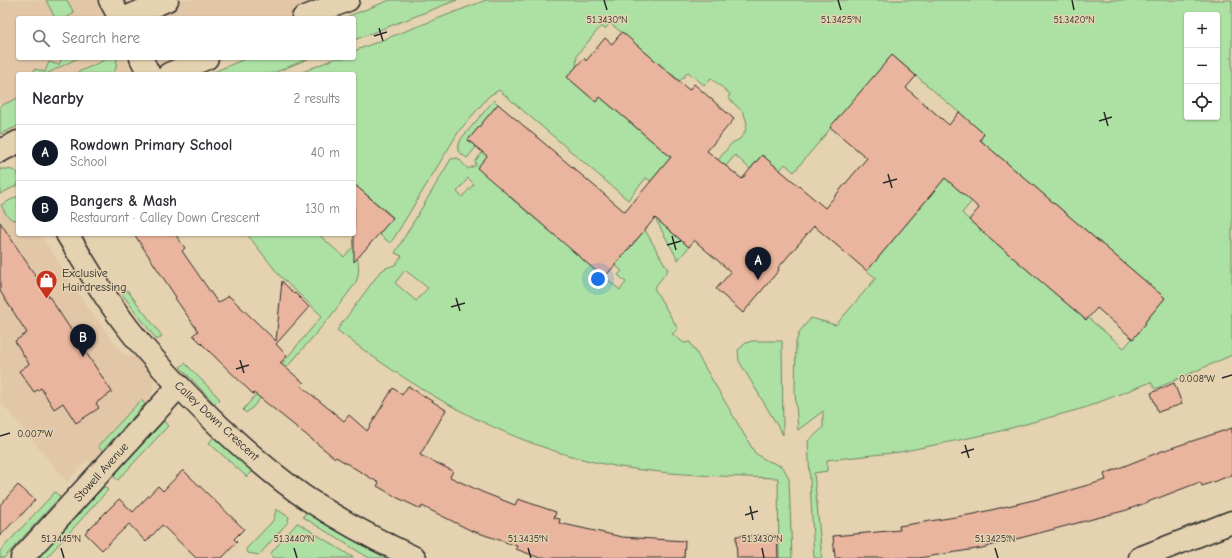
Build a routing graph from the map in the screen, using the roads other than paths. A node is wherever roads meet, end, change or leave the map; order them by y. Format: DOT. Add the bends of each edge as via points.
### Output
graph roads {
  1 [pos="110,0"];
  2 [pos="167,0"];
  3 [pos="348,0"];
  4 [pos="119,16"];
  5 [pos="130,16"];
  6 [pos="308,16"];
  7 [pos="142,60"];
  8 [pos="202,60"];
  9 [pos="148,72"];
  10 [pos="174,72"];
  11 [pos="16,143"];
  12 [pos="0,151"];
  13 [pos="68,236"];
  14 [pos="179,386"];
  15 [pos="1232,522"];
  16 [pos="1184,550"];
  17 [pos="22,558"];
  18 [pos="415,558"];
  19 [pos="1140,558"];
  1 -- 4 [label="street"];
  2 -- 5 [label="street"];
  3 -- 6 [label="street"];
  7 -- 9 [label="street"];
  8 -- 10 [label="street"];
  11 -- 12 [label="street"];
  13 -- 14 [label="street, Calley Down Crescent" via="127,326"];
  14 -- 17 [label="street, Stowell Avenue"];
  14 -- 18 [label="street, Calley Down Crescent" via="236,441 290,486 355,527"];
  15 -- 16 [label="street"];
  16 -- 19 [label="street"];
}
